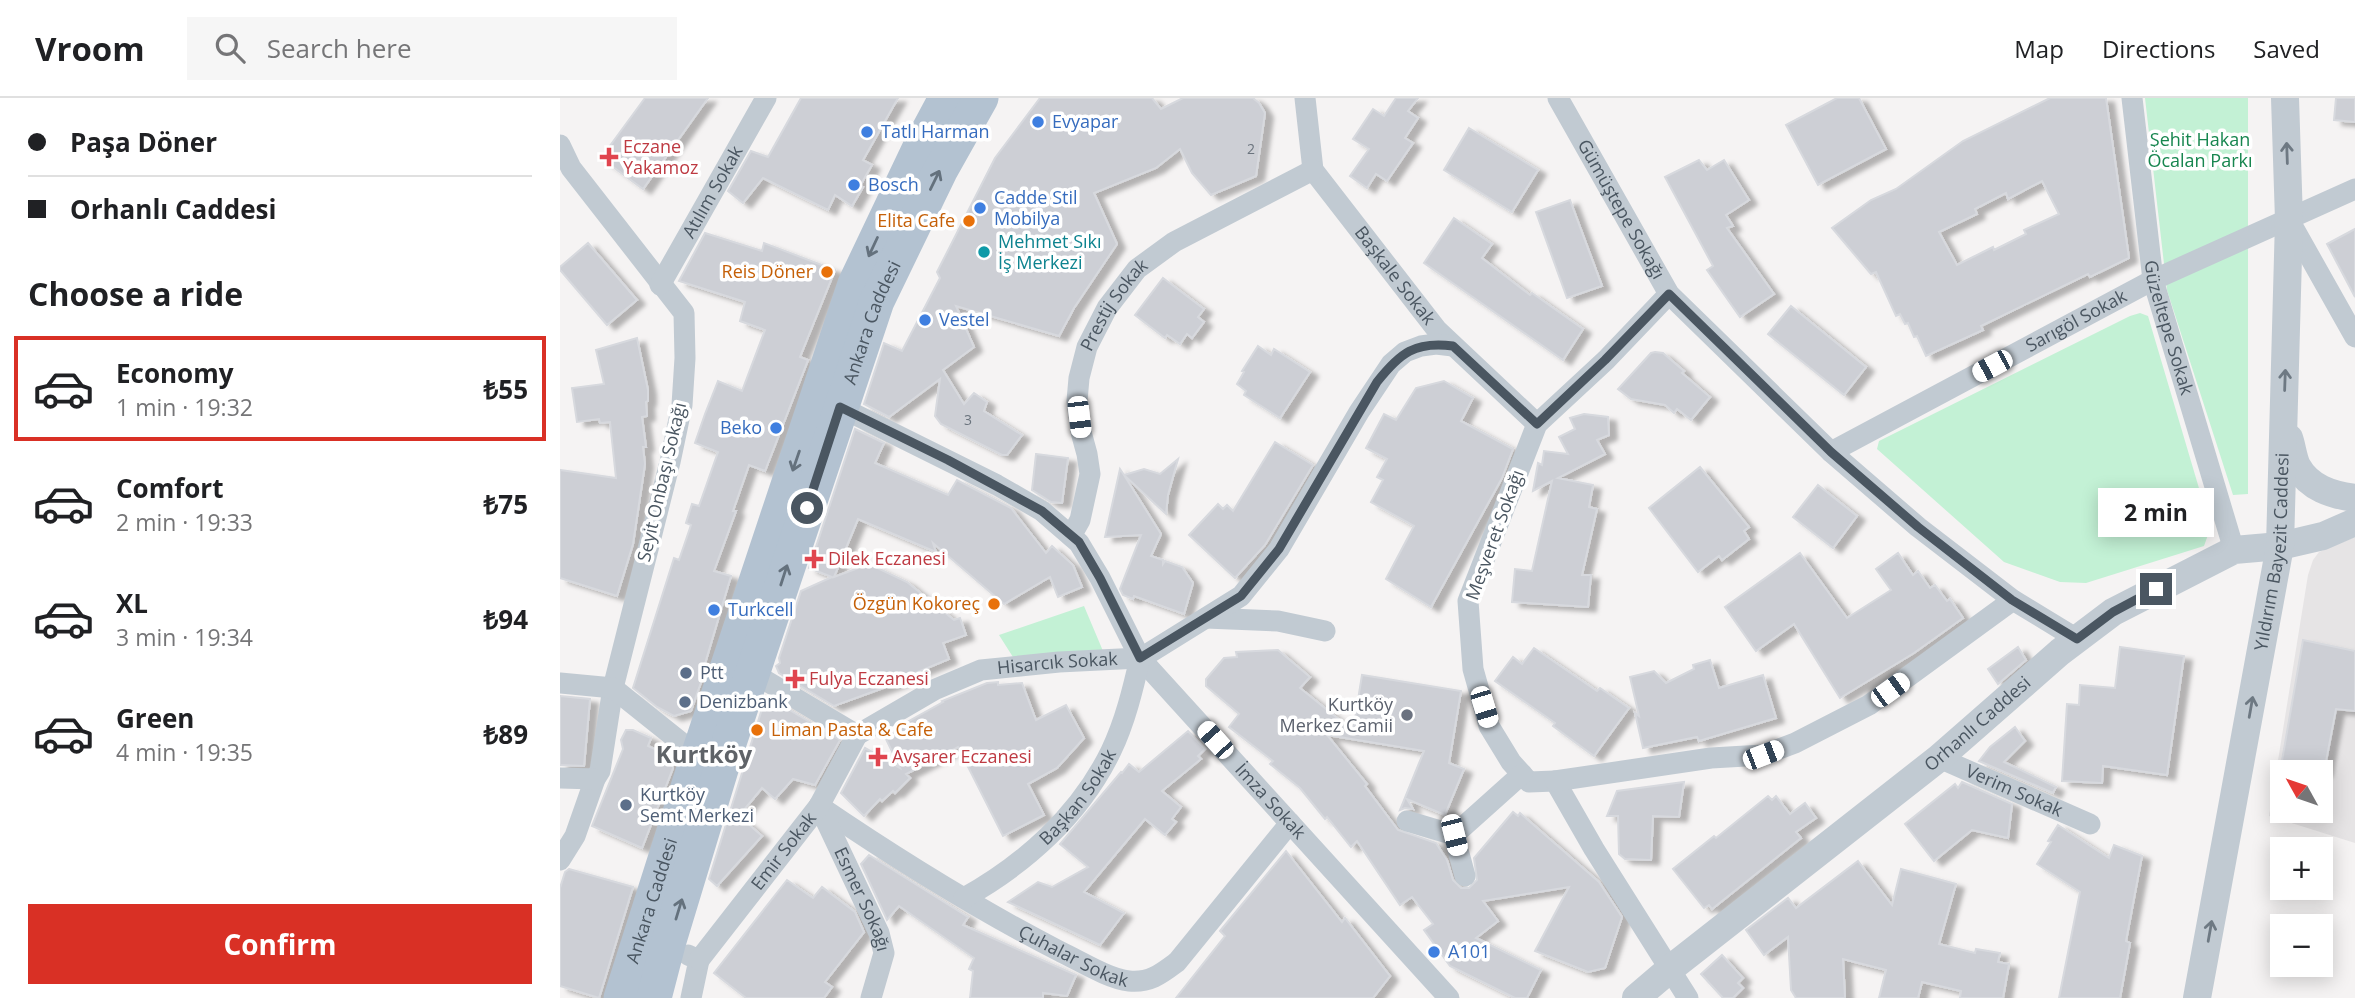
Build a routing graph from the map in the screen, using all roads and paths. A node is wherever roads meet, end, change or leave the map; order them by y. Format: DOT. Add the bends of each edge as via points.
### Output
graph roads {
  1 [pos="766,98"];
  2 [pos="946,98"];
  3 [pos="981,98"];
  4 [pos="1305,98"];
  5 [pos="1558,98"];
  6 [pos="2132,98"];
  7 [pos="2285,98"];
  8 [pos="560,145"];
  9 [pos="1313,170"];
  10 [pos="2355,189"];
  11 [pos="2289,220"];
  12 [pos="2153,280"];
  13 [pos="660,285"];
  14 [pos="1669,294"];
  15 [pos="2355,337"];
  16 [pos="1453,346"];
  17 [pos="840,407"];
  18 [pos="2284,418"];
  19 [pos="1537,424"];
  20 [pos="1831,452"];
  21 [pos="2355,498"];
  22 [pos="2355,506"];
  23 [pos="2355,522"];
  24 [pos="1071,536"];
  25 [pos="2280,546"];
  26 [pos="2234,550"];
  27 [pos="2012,600"];
  28 [pos="1206,618"];
  29 [pos="1325,631"];
  30 [pos="2077,639"];
  31 [pos="1140,658"];
  32 [pos="753,673"];
  33 [pos="560,683"];
  34 [pos="612,688"];
  35 [pos="856,735"];
  36 [pos="698,756"];
  37 [pos="1939,758"];
  38 [pos="1522,774"];
  39 [pos="560,778"];
  40 [pos="595,779"];
  41 [pos="1555,781"];
  42 [pos="819,806"];
  43 [pos="1407,821"];
  44 [pos="1290,823"];
  45 [pos="2090,824"];
  46 [pos="1454,835"];
  47 [pos="560,860"];
  48 [pos="1465,876"];
  49 [pos="964,898"];
  50 [pos="668,944"];
  51 [pos="699,960"];
  52 [pos="1670,969"];
  53 [pos="1114,976"];
  54 [pos="621,998"];
  55 [pos="654,998"];
  56 [pos="691,998"];
  57 [pos="872,998"];
  58 [pos="1121,998"];
  59 [pos="1449,998"];
  60 [pos="1636,998"];
  61 [pos="1688,998"];
  62 [pos="2197,998"];
  1 -- 13 [label="street, Atılım Sokak"];
  2 -- 36 [label="main road, Ankara Caddesi, one-way" via="855,284"];
  17 -- 3 [label="main road, Ankara Caddesi, one-way" via="877,300"];
  4 -- 9 [label="street"];
  5 -- 14 [label="street, Gümüştepe Sokağı"];
  6 -- 12 [label="street, Güzeltepe Sokak"];
  11 -- 7 [label="street, Yıldırım Bayezit Caddesi, one-way"];
  8 -- 13 [label="street, Seyit Onbaşı Sokağı" via="571,168"];
  9 -- 16 [label="street, Başkale Sokak"];
  9 -- 24 [label="street, Prestij Sokak" via="1174,242 1137,270 1107,308 1087,347 1079,378 1077,401 1090,474 1080,520"];
  10 -- 11 [label="street, Sarıgöl Sokak"];
  11 -- 12 [label="street, Sarıgöl Sokak"];
  11 -- 15 [label="street"];
  18 -- 11 [label="street, Yıldırım Bayezit Caddesi, one-way"];
  12 -- 20 [label="street, Sarıgöl Sokak"];
  12 -- 26 [label="street, Güzeltepe Sokak"];
  13 -- 34 [label="street, Seyit Onbaşı Sokağı" via="684,313 682,405"];
  14 -- 19 [label="street, Meşveret Sokağı"];
  14 -- 20 [label="street, Gümüştepe Sokağı"];
  16 -- 19 [label="street, Başkale Sokak"];
  16 -- 28 [label="street, Hisarcık Sokak" via="1421,346 1391,364 1279,549 1241,596"];
  17 -- 24 [label="street, İmza Sokak" via="997,485 1042,511"];
  32 -- 17 [label="main road, Ankara Caddesi, one-way"];
  18 -- 21 [label="street" via="2297,466 2311,482 2329,495"];
  18 -- 25 [label="street, Yıldırım Bayezit Caddesi"];
  19 -- 38 [label="street, Meşveret Sokağı" via="1468,601 1473,670 1489,726"];
  20 -- 27 [label="street, Gümüştepe Sokağı"];
  22 -- 25 [label="street" via="2315,522"];
  23 -- 25 [label="street, Orhanlı Caddesi" via="2323,536"];
  24 -- 31 [label="street, İmza Sokak" via="1100,578"];
  25 -- 26 [label="street, Orhanlı Caddesi"];
  62 -- 25 [label="street, Yıldırım Bayezit Caddesi, one-way"];
  26 -- 30 [label="street, Orhanlı Caddesi" via="2113,612"];
  27 -- 30 [label="street, Gümüştepe Sokağı"];
  27 -- 41 [label="street" via="1869,705 1795,743 1763,755"];
  28 -- 29 [label="street" via="1278,621"];
  28 -- 31 [label="street, Hisarcık Sokak"];
  30 -- 37 [label="street, Orhanlı Caddesi"];
  31 -- 35 [label="street, Hisarcık Sokak" via="981,670 936,689"];
  31 -- 44 [label="street, İmza Sokak"];
  31 -- 49 [label="street, Başkan Sokak" via="1112,750 1072,809 1020,863"];
  32 -- 35 [label="street"];
  50 -- 32 [label="main road, Ankara Caddesi, one-way"];
  33 -- 34 [label="street"];
  34 -- 36 [label="street"];
  34 -- 40 [label="street, Seyit Onbaşı Sokağı"];
  35 -- 42 [label="street, Emir Sokak"];
  36 -- 54 [label="main road, Ankara Caddesi"];
  37 -- 45 [label="street, Verim Sokak"];
  37 -- 52 [label="street, Orhanlı Caddesi"];
  38 -- 41 [label="street" via="1529,782"];
  38 -- 46 [label="street"];
  39 -- 40 [label="street"];
  40 -- 47 [label="street, Seyit Onbaşı Sokağı" via="575,836"];
  41 -- 52 [label="street"];
  42 -- 49 [label="street, Çuhalar Sokak"];
  42 -- 51 [label="street, Emir Sokak"];
  42 -- 57 [label="street, Esmer Sokağı" via="879,933 884,953"];
  43 -- 46 [label="street"];
  44 -- 53 [label="street, Çuhalar Sokak" via="1177,962 1153,980 1128,981"];
  44 -- 59 [label="street, İmza Sokak"];
  46 -- 48 [label="street"];
  49 -- 53 [label="street, Çuhalar Sokak" via="1017,930"];
  50 -- 51 [label="street"];
  50 -- 55 [label="main road, Ankara Caddesi"];
  51 -- 56 [label="street"];
  52 -- 60 [label="street, Orhanlı Caddesi"];
  52 -- 61 [label="street"];
  53 -- 58 [label="street"];
}
